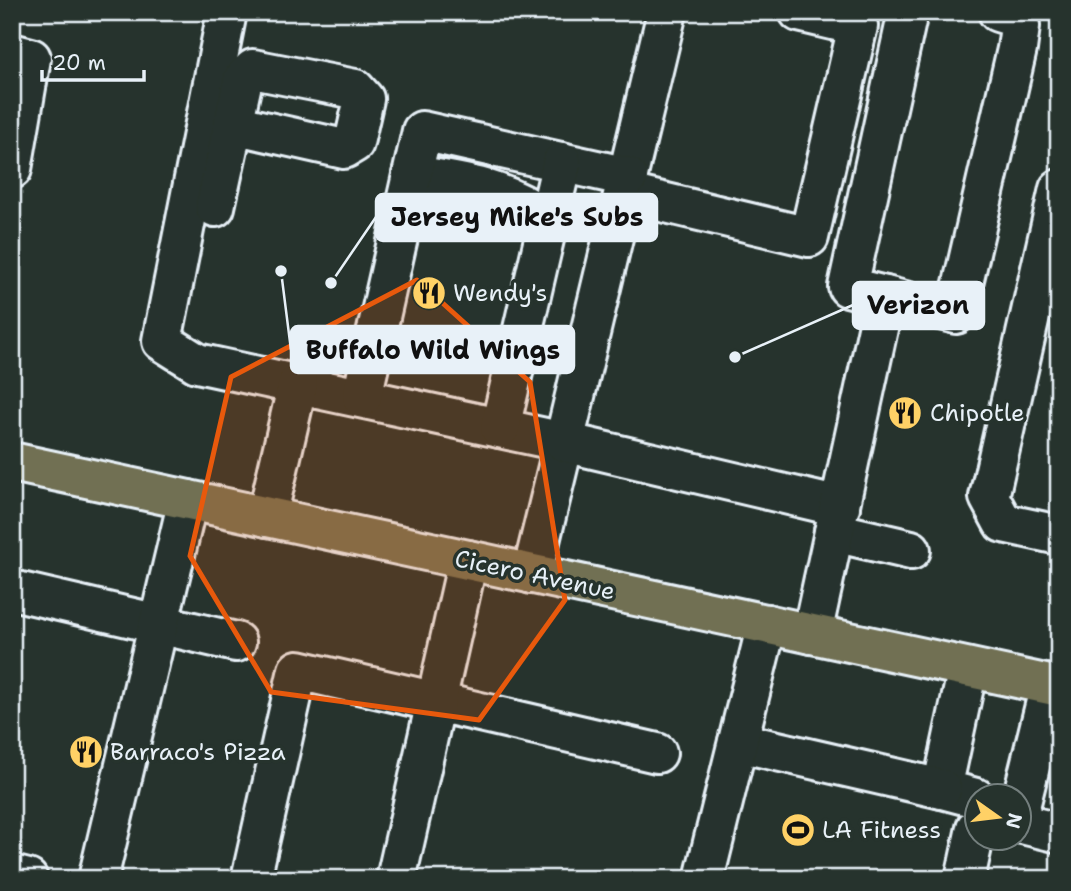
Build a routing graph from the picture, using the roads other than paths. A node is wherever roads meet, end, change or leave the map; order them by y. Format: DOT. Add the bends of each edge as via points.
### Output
graph roads {
  1 [pos="227,12"];
  2 [pos="667,12"];
  3 [pos="799,12"];
  4 [pos="908,12"];
  5 [pos="998,12"];
  6 [pos="12,53"];
  7 [pos="233,124"];
  8 [pos="562,162"];
  9 [pos="12,169"];
  10 [pos="412,175"];
  11 [pos="626,185"];
  12 [pos="1059,189"];
  13 [pos="549,220"];
  14 [pos="886,296"];
  15 [pos="185,353"];
  16 [pos="298,383"];
  17 [pos="362,397"];
  18 [pos="500,428"];
  19 [pos="564,442"];
  20 [pos="12,462"];
  21 [pos="188,500"];
  22 [pos="267,517"];
  23 [pos="837,520"];
  24 [pos="1059,535"];
  25 [pos="911,550"];
  26 [pos="468,560"];
  27 [pos="532,574"];
  28 [pos="12,590"];
  29 [pos="767,624"];
  30 [pos="160,626"];
  31 [pos="812,634"];
  32 [pos="236,642"];
  33 [pos="968,668"];
  34 [pos="1055,686"];
  35 [pos="436,702"];
  36 [pos="738,742"];
  37 [pos="657,753"];
  38 [pos="1028,782"];
  39 [pos="959,793"];
  40 [pos="1032,826"];
  41 [pos="1059,832"];
  42 [pos="971,852"];
  43 [pos="12,875"];
  44 [pos="27,879"];
  45 [pos="98,879"];
  46 [pos="251,879"];
  47 [pos="396,879"];
  48 [pos="704,879"];
  49 [pos="965,879"];
  1 -- 15 [label="lane" via="162,341"];
  2 -- 11 [label="lane"];
  3 -- 11 [label="lane" via="858,26 809,237"];
  4 -- 14 [label="lane" via="848,286"];
  5 -- 14 [label="lane" via="1011,16 1020,26 1017,49 956,314"];
  6 -- 9 [label="lane" via="31,58"];
  7 -- 15 [label="lane"];
  8 -- 10 [label="lane" via="422,131"];
  8 -- 11 [label="lane"];
  8 -- 13 [label="lane"];
  10 -- 13 [label="lane" via="484,188 520,200"];
  10 -- 17 [label="lane"];
  11 -- 19 [label="lane"];
  12 -- 24 [label="lane" via="989,497 1003,523"];
  13 -- 18 [label="lane"];
  14 -- 23 [label="lane"];
  15 -- 16 [label="lane" via="197,363"];
  16 -- 17 [label="lane"];
  16 -- 22 [label="lane"];
  17 -- 18 [label="lane"];
  18 -- 19 [label="lane"];
  19 -- 23 [label="lane"];
  19 -- 27 [label="lane"];
  20 -- 21 [label="main road, Cicero Avenue"];
  21 -- 22 [label="main road, Cicero Avenue"];
  21 -- 30 [label="lane"];
  22 -- 26 [label="main road, Cicero Avenue"];
  23 -- 25 [label="lane"];
  23 -- 31 [label="lane"];
  26 -- 27 [label="main road, Cicero Avenue"];
  26 -- 35 [label="lane"];
  27 -- 29 [label="main road, Cicero Avenue"];
  28 -- 30 [label="lane"];
  29 -- 31 [label="main road, Cicero Avenue"];
  29 -- 36 [label="lane"];
  30 -- 32 [label="lane"];
  30 -- 45 [label="lane"];
  31 -- 33 [label="main road, Cicero Avenue"];
  33 -- 34 [label="main road, Cicero Avenue"];
  33 -- 39 [label="lane"];
  34 -- 38 [label="lane"];
  35 -- 37 [label="lane"];
  35 -- 46 [label="lane" via="298,670"];
  35 -- 47 [label="lane"];
  36 -- 39 [label="lane"];
  36 -- 48 [label="lane"];
  40 -- 41 [label="lane"];
  42 -- 49 [label="lane"];
  43 -- 44 [label="lane"];
}
